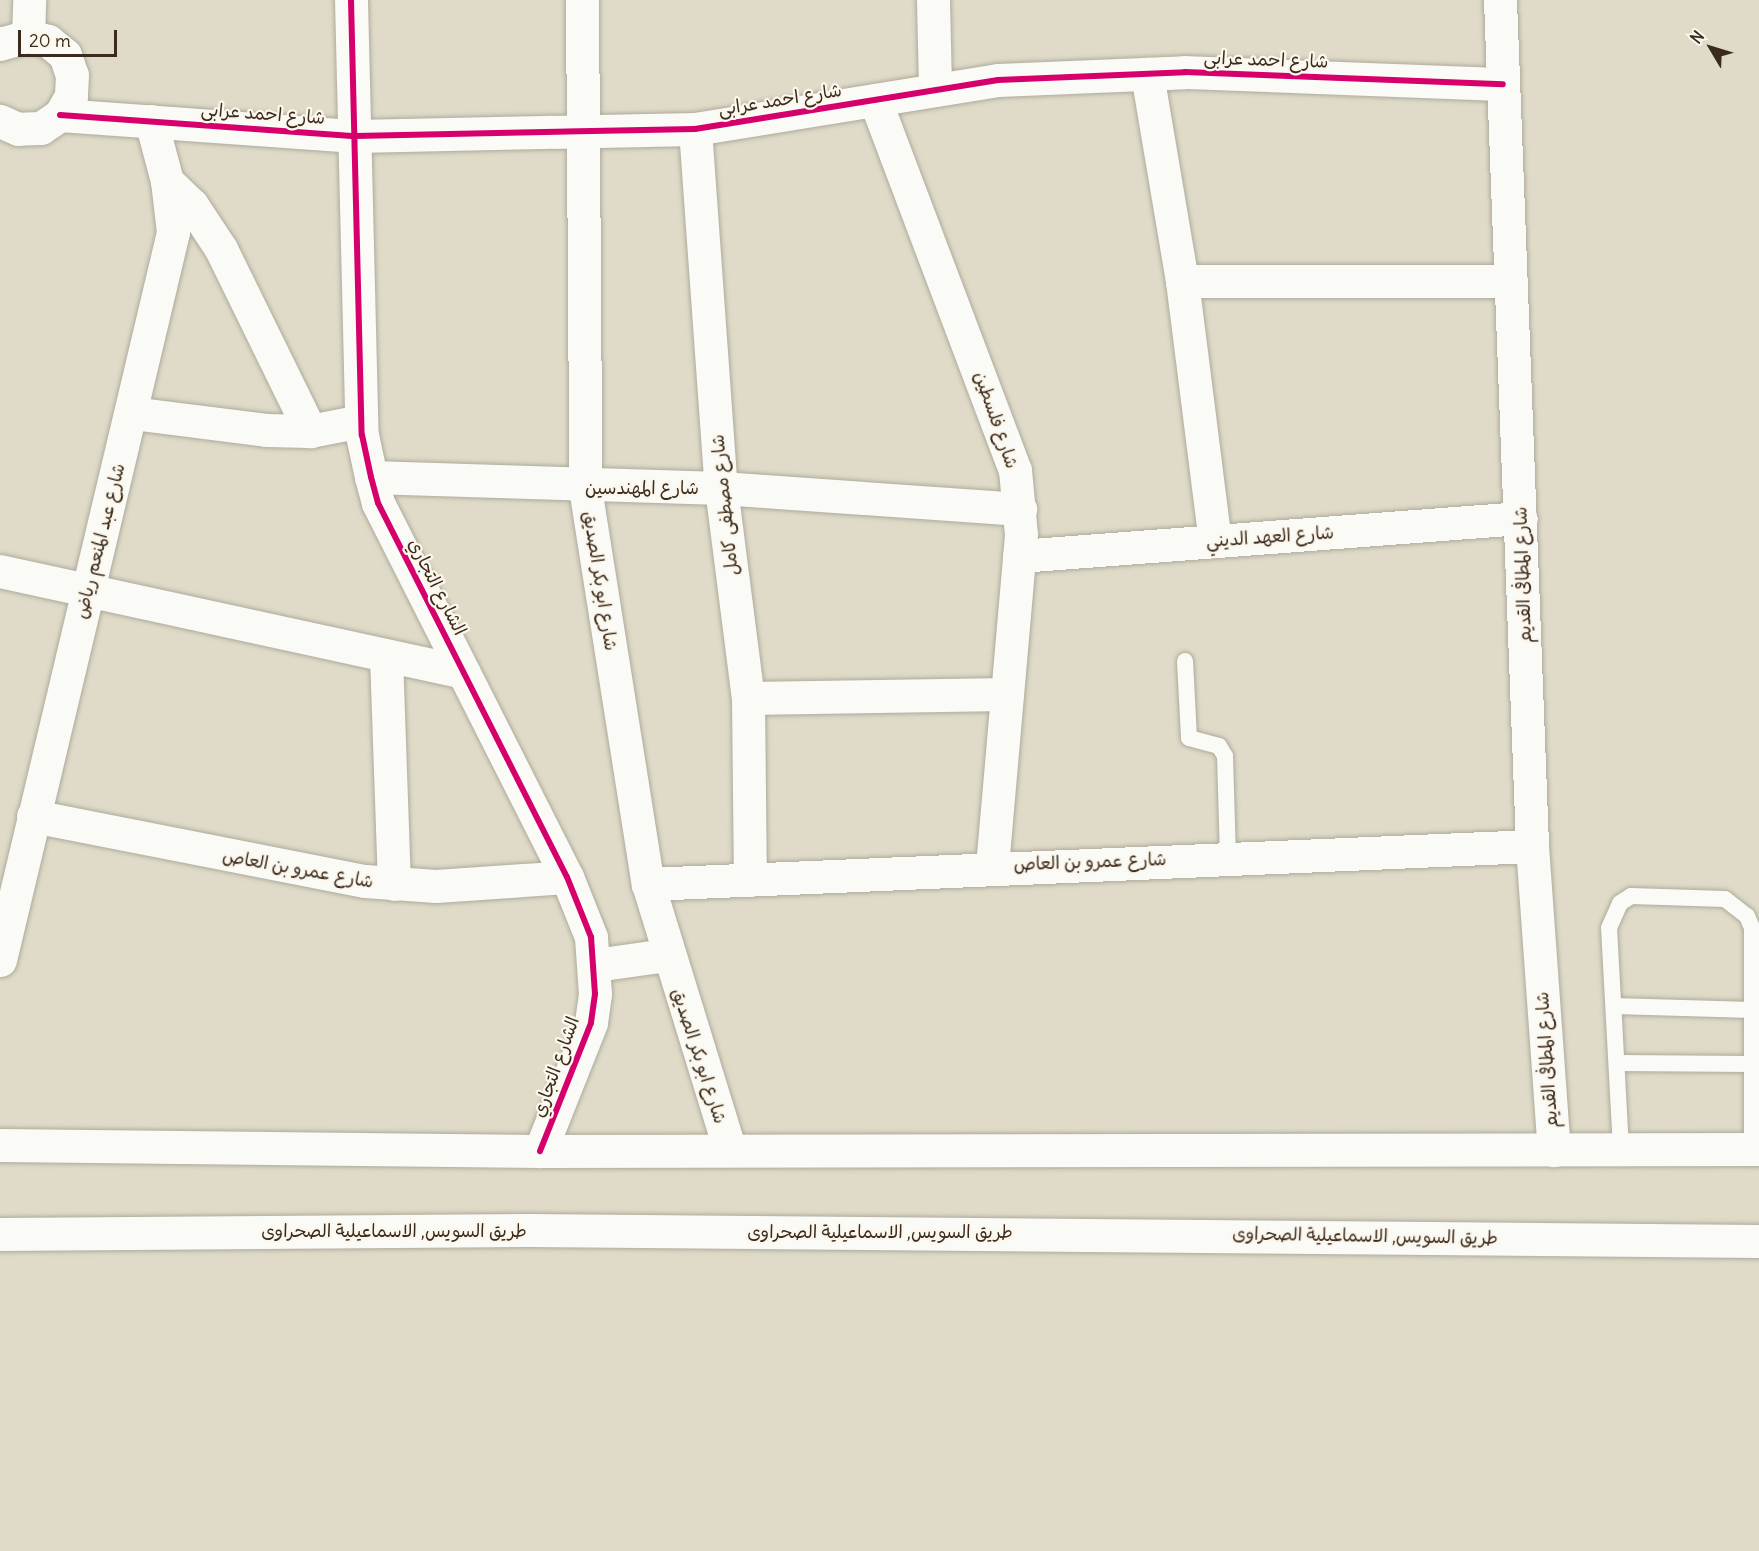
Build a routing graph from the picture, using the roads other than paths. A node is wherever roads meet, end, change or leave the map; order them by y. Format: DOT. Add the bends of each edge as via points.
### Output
graph roads {
  1 [pos="29,0"];
  2 [pos="351,0"];
  3 [pos="582,0"];
  4 [pos="933,0"];
  5 [pos="1500,0"];
  6 [pos="7,41"];
  7 [pos="1148,74"];
  8 [pos="1503,84"];
  9 [pos="935,90"];
  10 [pos="874,100"];
  11 [pos="60,115"];
  12 [pos="0,121"];
  13 [pos="151,121"];
  14 [pos="695,129"];
  15 [pos="581,131"];
  16 [pos="354,136"];
  17 [pos="167,181"];
  18 [pos="1511,280"];
  19 [pos="1182,281"];
  20 [pos="132,413"];
  21 [pos="361,421"];
  22 [pos="310,431"];
  23 [pos="371,477"];
  24 [pos="585,488"];
  25 [pos="720,488"];
  26 [pos="1020,508"];
  27 [pos="1521,518"];
  28 [pos="1215,541"];
  29 [pos="1019,556"];
  30 [pos="0,571"];
  31 [pos="88,590"];
  32 [pos="386,656"];
  33 [pos="1185,661"];
  34 [pos="463,672"];
  35 [pos="1007,694"];
  36 [pos="748,698"];
  37 [pos="33,816"];
  38 [pos="1532,846"];
  39 [pos="1228,857"];
  40 [pos="992,866"];
  41 [pos="567,877"];
  42 [pos="750,880"];
  43 [pos="394,884"];
  44 [pos="648,884"];
  45 [pos="666,955"];
  46 [pos="0,960"];
  47 [pos="595,965"];
  48 [pos="1614,1006"];
  49 [pos="1752,1010"];
  50 [pos="1617,1063"];
  51 [pos="1752,1064"];
  52 [pos="0,1145"];
  53 [pos="729,1148"];
  54 [pos="1621,1149"];
  55 [pos="1756,1149"];
  56 [pos="1554,1150"];
  57 [pos="540,1151"];
  58 [pos="0,1234"];
  59 [pos="1759,1241"];
  1 -- 6 [label="main road"];
  2 -- 16 [label="main road, الشارع التجاري"];
  3 -- 15 [label="main road, شارع ابو بكر الصديق"];
  4 -- 9 [label="main road"];
  5 -- 8 [label="main road, شارع المطافى القديم"];
  6 -- 11 [label="main road" via="48,41 65,55 72,75 71,96"];
  7 -- 8 [label="main road, شارع احمد عرابى"];
  7 -- 9 [label="main road, شارع احمد عرابى" via="998,80"];
  7 -- 19 [label="main road"];
  8 -- 18 [label="main road, شارع المطافى القديم"];
  9 -- 10 [label="main road, شارع احمد عرابى"];
  10 -- 14 [label="main road, شارع احمد عرابى"];
  10 -- 26 [label="main road, شارع فلسطين" via="1007,443"];
  11 -- 12 [label="main road" via="41,128 18,129"];
  11 -- 13 [label="main road, شارع احمد عرابى"];
  13 -- 16 [label="main road, شارع احمد عرابى"];
  13 -- 17 [label="main road, شارع عبد المنعم رياض"];
  14 -- 15 [label="main road, شارع احمد عرابى"];
  14 -- 25 [label="main road, شارع مصطفى كامل"];
  15 -- 16 [label="main road, شارع احمد عرابى"];
  15 -- 24 [label="main road, شارع ابو بكر الصديق"];
  16 -- 21 [label="main road, الشارع التجاري"];
  17 -- 20 [label="main road, شارع عبد المنعم رياض" via="173,232"];
  17 -- 22 [label="main road" via="192,205 220,249"];
  18 -- 19 [label="main road"];
  18 -- 27 [label="main road, شارع المطافى القديم"];
  19 -- 28 [label="main road"];
  20 -- 22 [label="main road"];
  20 -- 31 [label="main road, شارع عبد المنعم رياض"];
  21 -- 22 [label="main road"];
  21 -- 23 [label="main road, الشارع التجاري"];
  23 -- 24 [label="main road, شارع المهندسين"];
  23 -- 34 [label="main road, الشارع التجاري" via="378,503"];
  24 -- 25 [label="main road, شارع المهندسين"];
  24 -- 44 [label="main road, شارع ابو بكر الصديق"];
  25 -- 26 [label="main road, شارع المهندسين"];
  25 -- 36 [label="main road, شارع مصطفى كامل"];
  26 -- 29 [label="main road, شارع فلسطين"];
  27 -- 28 [label="main road, شارع العهد الديني"];
  27 -- 38 [label="main road, شارع المطافى القديم"];
  28 -- 29 [label="main road, شارع العهد الديني"];
  29 -- 35 [label="main road, شارع فلسطين"];
  30 -- 31 [label="main road"];
  31 -- 32 [label="main road"];
  31 -- 37 [label="main road, شارع عبد المنعم رياض"];
  32 -- 34 [label="main road"];
  32 -- 43 [label="main road"];
  33 -- 39 [label="lane" via="1189,738 1219,746 1225,756"];
  34 -- 41 [label="main road, الشارع التجاري"];
  35 -- 36 [label="main road"];
  35 -- 40 [label="main road, شارع فلسطين"];
  36 -- 42 [label="main road, شارع مصطفى كامل"];
  37 -- 43 [label="main road, شارع عمرو بن العاص" via="272,867"];
  37 -- 46 [label="main road, شارع عبد المنعم رياض"];
  38 -- 39 [label="main road, شارع عمرو بن العاص"];
  38 -- 56 [label="main road, شارع المطافى القديم"];
  39 -- 40 [label="main road, شارع عمرو بن العاص"];
  40 -- 42 [label="main road, شارع عمرو بن العاص"];
  41 -- 43 [label="main road, شارع عمرو بن العاص"];
  41 -- 47 [label="main road, الشارع التجاري" via="585,917"];
  42 -- 44 [label="main road, شارع عمرو بن العاص"];
  44 -- 45 [label="main road, شارع ابو بكر الصديق"];
  45 -- 47 [label="main road"];
  45 -- 53 [label="main road, شارع ابو بكر الصديق"];
  47 -- 57 [label="main road, الشارع التجاري" via="591,1023"];
  48 -- 49 [label="lane"];
  48 -- 49 [label="lane" via="1609,928 1620,903 1630,896 1713,898 1737,904 1752,928"];
  48 -- 50 [label="lane"];
  49 -- 51 [label="lane"];
  50 -- 51 [label="lane"];
  50 -- 54 [label="lane"];
  51 -- 55 [label="lane"];
  52 -- 57 [label="main road"];
  53 -- 56 [label="main road"];
  53 -- 57 [label="main road"];
  54 -- 55 [label="main road"];
  54 -- 56 [label="main road"];
  58 -- 59 [label="main road, طريق السويس, الاسماعيلية الصحراوى" via="540,1230"];
}
